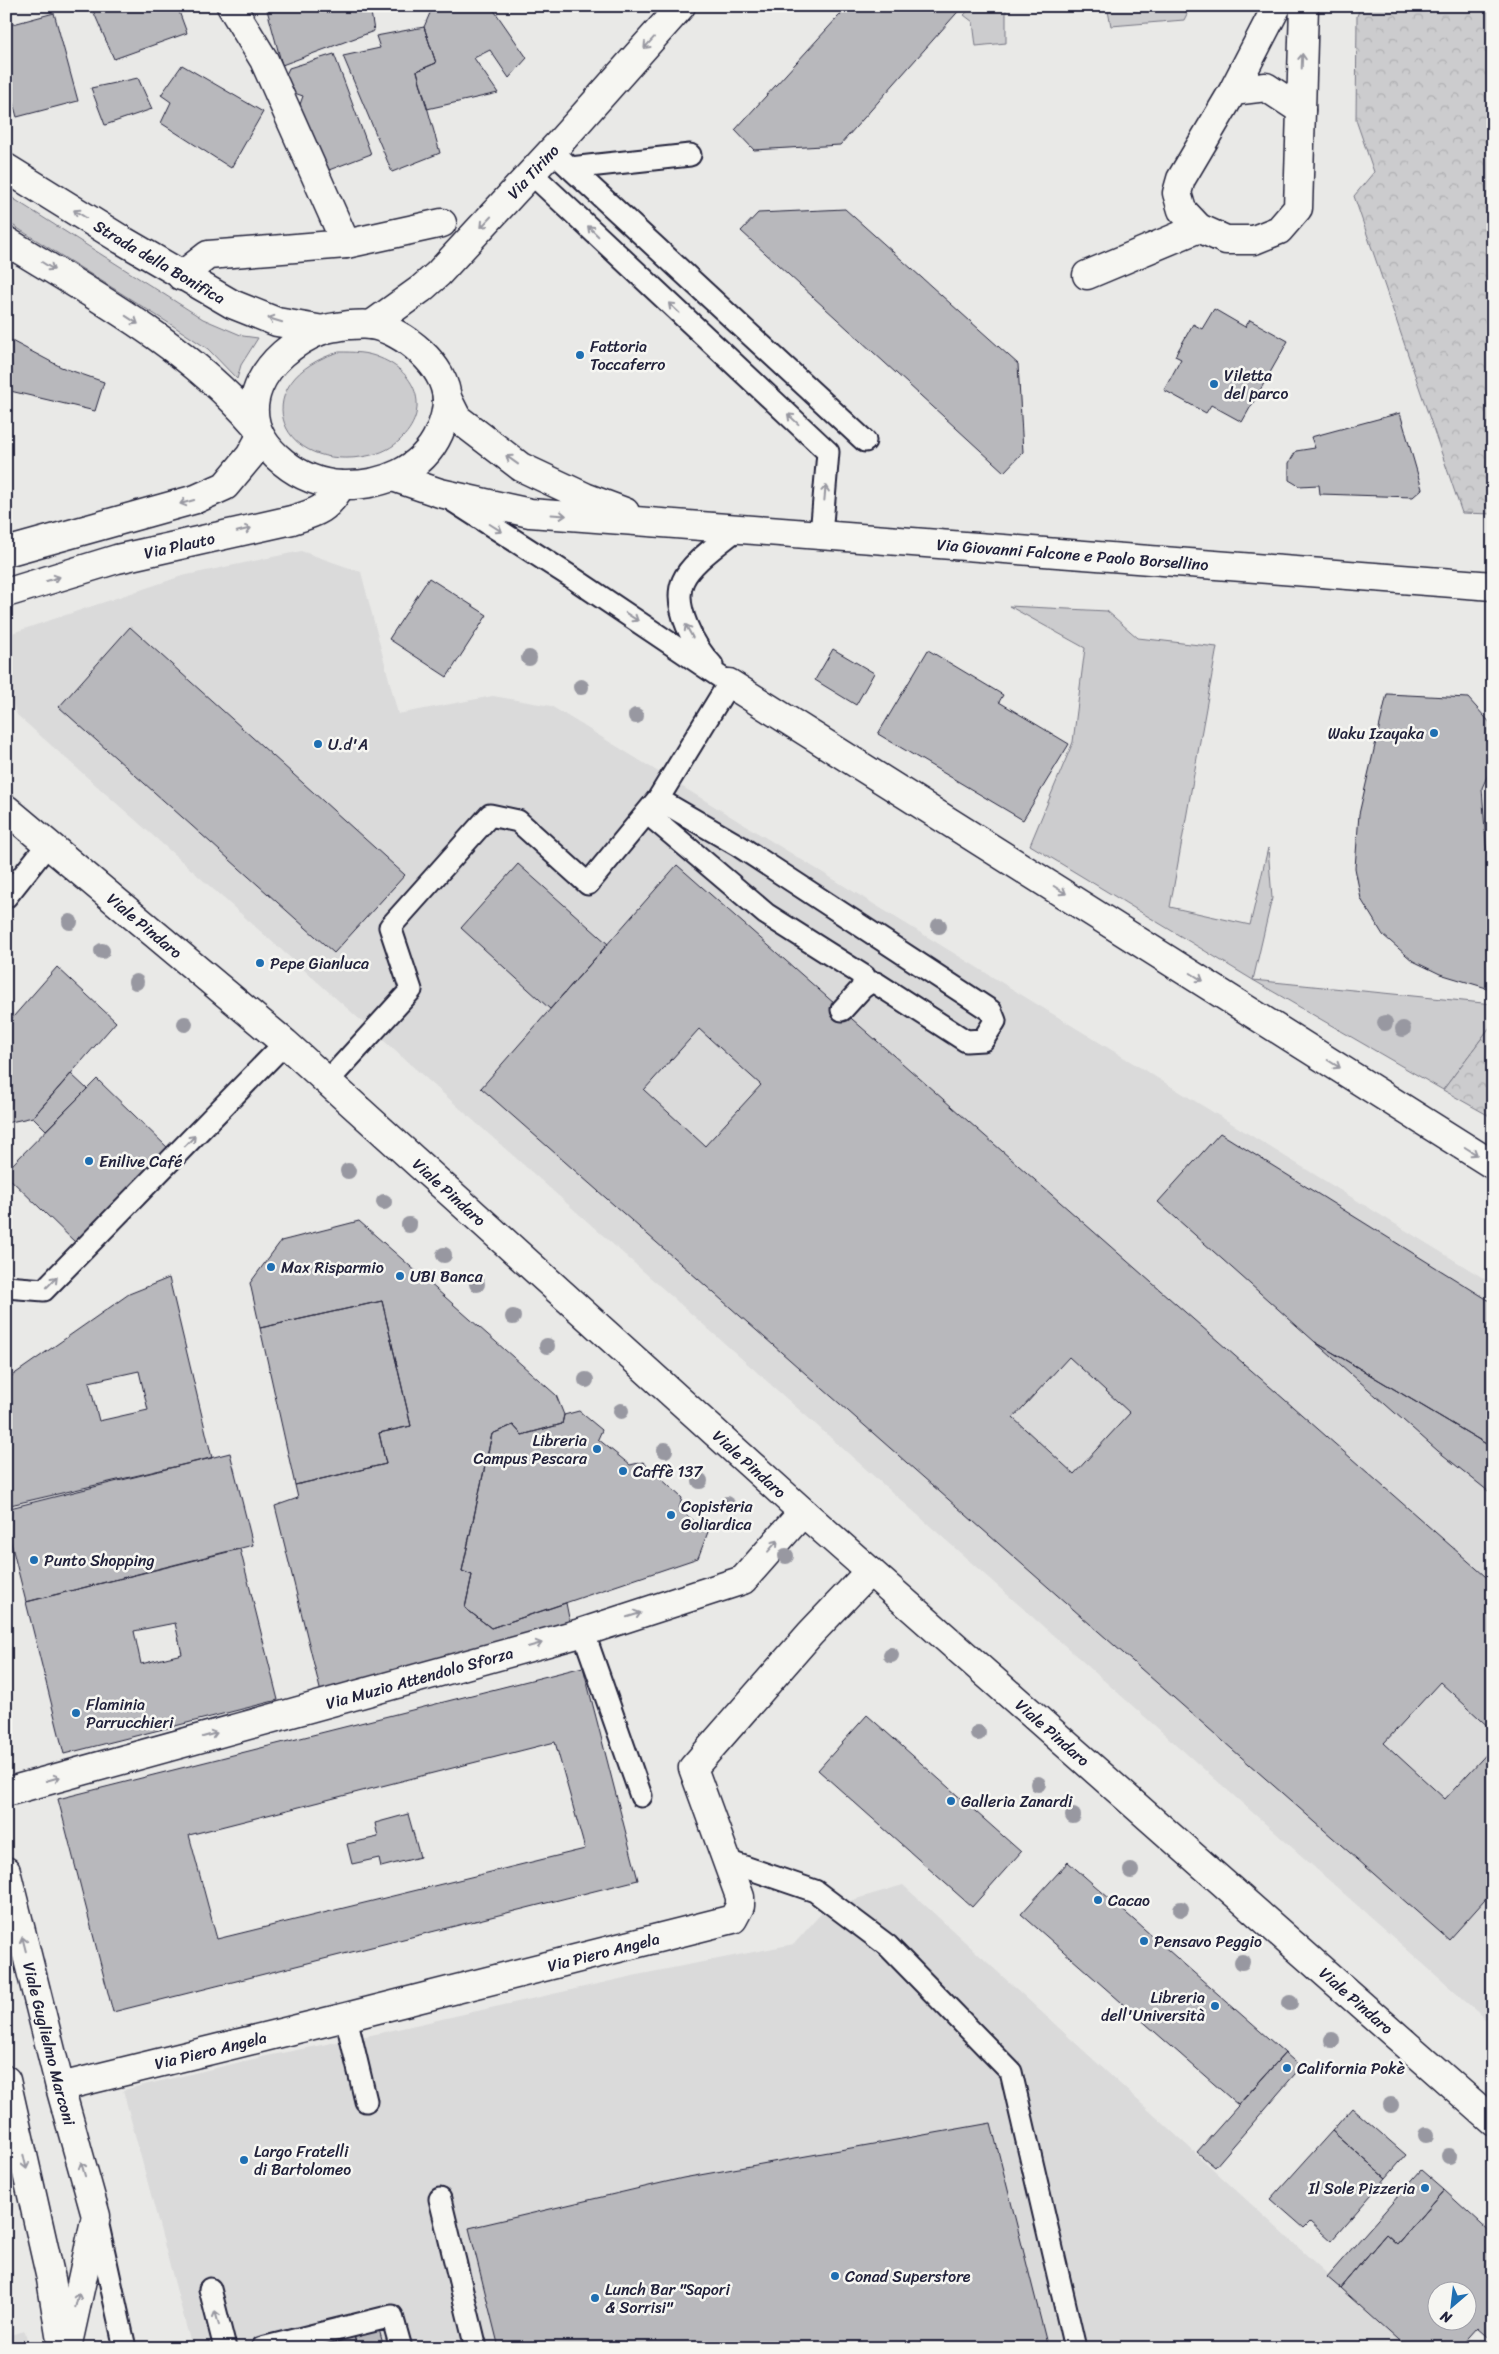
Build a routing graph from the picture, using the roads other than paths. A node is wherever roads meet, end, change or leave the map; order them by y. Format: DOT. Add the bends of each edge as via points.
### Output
graph roads {
  1 [pos="231,6"];
  2 [pos="681,6"];
  3 [pos="1276,6"];
  4 [pos="1304,6"];
  5 [pos="1233,91"];
  6 [pos="1301,110"];
  7 [pos="690,155"];
  8 [pos="561,160"];
  9 [pos="6,168"];
  10 [pos="531,173"];
  11 [pos="442,223"];
  12 [pos="1199,228"];
  13 [pos="6,240"];
  14 [pos="346,244"];
  15 [pos="1087,275"];
  16 [pos="181,276"];
  17 [pos="371,325"];
  18 [pos="323,330"];
  19 [pos="447,398"];
  20 [pos="257,430"];
  21 [pos="865,441"];
  22 [pos="393,477"];
  23 [pos="342,485"];
  24 [pos="440,493"];
  25 [pos="652,522"];
  26 [pos="738,528"];
  27 [pos="822,535"];
  28 [pos="6,552"];
  29 [pos="1493,586"];
  30 [pos="6,593"];
  31 [pos="729,683"];
  32 [pos="653,806"];
  33 [pos="6,809"];
  34 [pos="48,844"];
  35 [pos="6,897"];
  36 [pos="862,988"];
  37 [pos="842,1010"];
  38 [pos="284,1043"];
  39 [pos="327,1082"];
  40 [pos="1493,1165"];
  41 [pos="6,1287"];
  42 [pos="803,1512"];
  43 [pos="870,1571"];
  44 [pos="583,1631"];
  45 [pos="6,1792"];
  46 [pos="641,1796"];
  47 [pos="727,1861"];
  48 [pos="6,1871"];
  49 [pos="346,2017"];
  50 [pos="6,2080"];
  51 [pos="60,2087"];
  52 [pos="366,2102"];
  53 [pos="1493,2121"];
  54 [pos="440,2199"];
  55 [pos="96,2216"];
  56 [pos="210,2289"];
  57 [pos="62,2348"];
  58 [pos="67,2348"];
  59 [pos="125,2348"];
  60 [pos="225,2348"];
  61 [pos="262,2348"];
  62 [pos="401,2348"];
  63 [pos="476,2348"];
  64 [pos="1075,2348"];
  1 -- 14 [label="street" via="264,60"];
  2 -- 8 [label="street, Via Tirino, one-way"];
  3 -- 5 [label="street"];
  6 -- 4 [label="street, one-way"];
  5 -- 6 [label="street" via="1266,87"];
  5 -- 12 [label="street" via="1181,179 1177,193 1182,210"];
  6 -- 12 [label="street" via="1298,208 1279,230 1254,240 1226,240"];
  7 -- 8 [label="lane"];
  8 -- 10 [label="street, Via Tirino"];
  8 -- 21 [label="lane"];
  16 -- 9 [label="street, Strada della Bonifica, one-way"];
  10 -- 17 [label="street, Via Tirino, one-way" via="438,274"];
  27 -- 10 [label="lane, one-way" via="828,452"];
  11 -- 14 [label="street"];
  12 -- 15 [label="street"];
  13 -- 20 [label="street, one-way" via="154,334 228,392"];
  14 -- 16 [label="street" via="208,255"];
  18 -- 16 [label="street, Strada della Bonifica, one-way" via="277,322 232,304"];
  17 -- 18 [label="street"];
  17 -- 19 [label="street" via="404,338 424,355 440,376"];
  18 -- 20 [label="street" via="293,345 275,360 259,384 253,404"];
  19 -- 22 [label="street" via="446,417 434,443 416,464"];
  25 -- 19 [label="street, Via Giovanni Falcone e Paolo Borsellino, one-way" via="586,497 521,466 457,418"];
  20 -- 23 [label="street" via="271,453 291,469 315,481"];
  20 -- 28 [label="street, one-way" via="250,456 225,486 203,496"];
  22 -- 23 [label="street" via="367,484"];
  22 -- 24 [label="street, Via Giovanni Falcone e Paolo Borsellino"];
  30 -- 23 [label="street, Via Plauto, one-way" via="117,559 292,520 320,511 333,500"];
  24 -- 25 [label="street, Via Giovanni Falcone e Paolo Borsellino, one-way" via="530,513"];
  24 -- 31 [label="lane, one-way"];
  25 -- 26 [label="street, Via Giovanni Falcone e Paolo Borsellino"];
  26 -- 27 [label="street, Via Giovanni Falcone e Paolo Borsellino"];
  31 -- 26 [label="lane, one-way" via="703,656 685,623 681,598 682,582 691,568"];
  27 -- 29 [label="street, Via Giovanni Falcone e Paolo Borsellino"];
  31 -- 32 [label="lane"];
  31 -- 40 [label="street, one-way"];
  32 -- 36 [label="lane" via="766,914 864,976"];
  32 -- 36 [label="lane" via="739,846 992,1011 995,1021 983,1040 966,1041 876,984 869,983"];
  32 -- 39 [label="lane" via="588,884 518,821 490,815 390,927 411,990"];
  33 -- 34 [label="street, Viale Pindaro"];
  34 -- 35 [label="lane"];
  34 -- 38 [label="street, Viale Pindaro"];
  36 -- 37 [label="lane"];
  38 -- 39 [label="street, Viale Pindaro"];
  41 -- 38 [label="lane, one-way" via="44,1290"];
  39 -- 42 [label="street, Viale Pindaro"];
  42 -- 43 [label="street, Viale Pindaro"];
  44 -- 42 [label="street, Via Muzio Attendolo Sforza, one-way" via="743,1580"];
  43 -- 47 [label="street, Via Piero Angela" via="810,1634 693,1768"];
  43 -- 53 [label="street, Viale Pindaro"];
  45 -- 44 [label="street, Via Muzio Attendolo Sforza, one-way"];
  44 -- 46 [label="lane"];
  47 -- 49 [label="street, Via Piero Angela" via="740,1897 740,1906 733,1919"];
  47 -- 64 [label="lane" via="815,1891 888,1946 1011,2072"];
  51 -- 48 [label="street, Viale Guglielmo Marconi, one-way"];
  49 -- 51 [label="street, Via Piero Angela"];
  49 -- 52 [label="lane"];
  50 -- 57 [label="street, one-way" via="51,2279"];
  55 -- 51 [label="street, Viale Guglielmo Marconi, one-way"];
  54 -- 63 [label="lane"];
  58 -- 55 [label="street, Viale Guglielmo Marconi, one-way"];
  55 -- 59 [label="lane, Viale Guglielmo Marconi"];
  60 -- 56 [label="lane, one-way"];
  61 -- 62 [label="lane" via="392,2316"];
}
